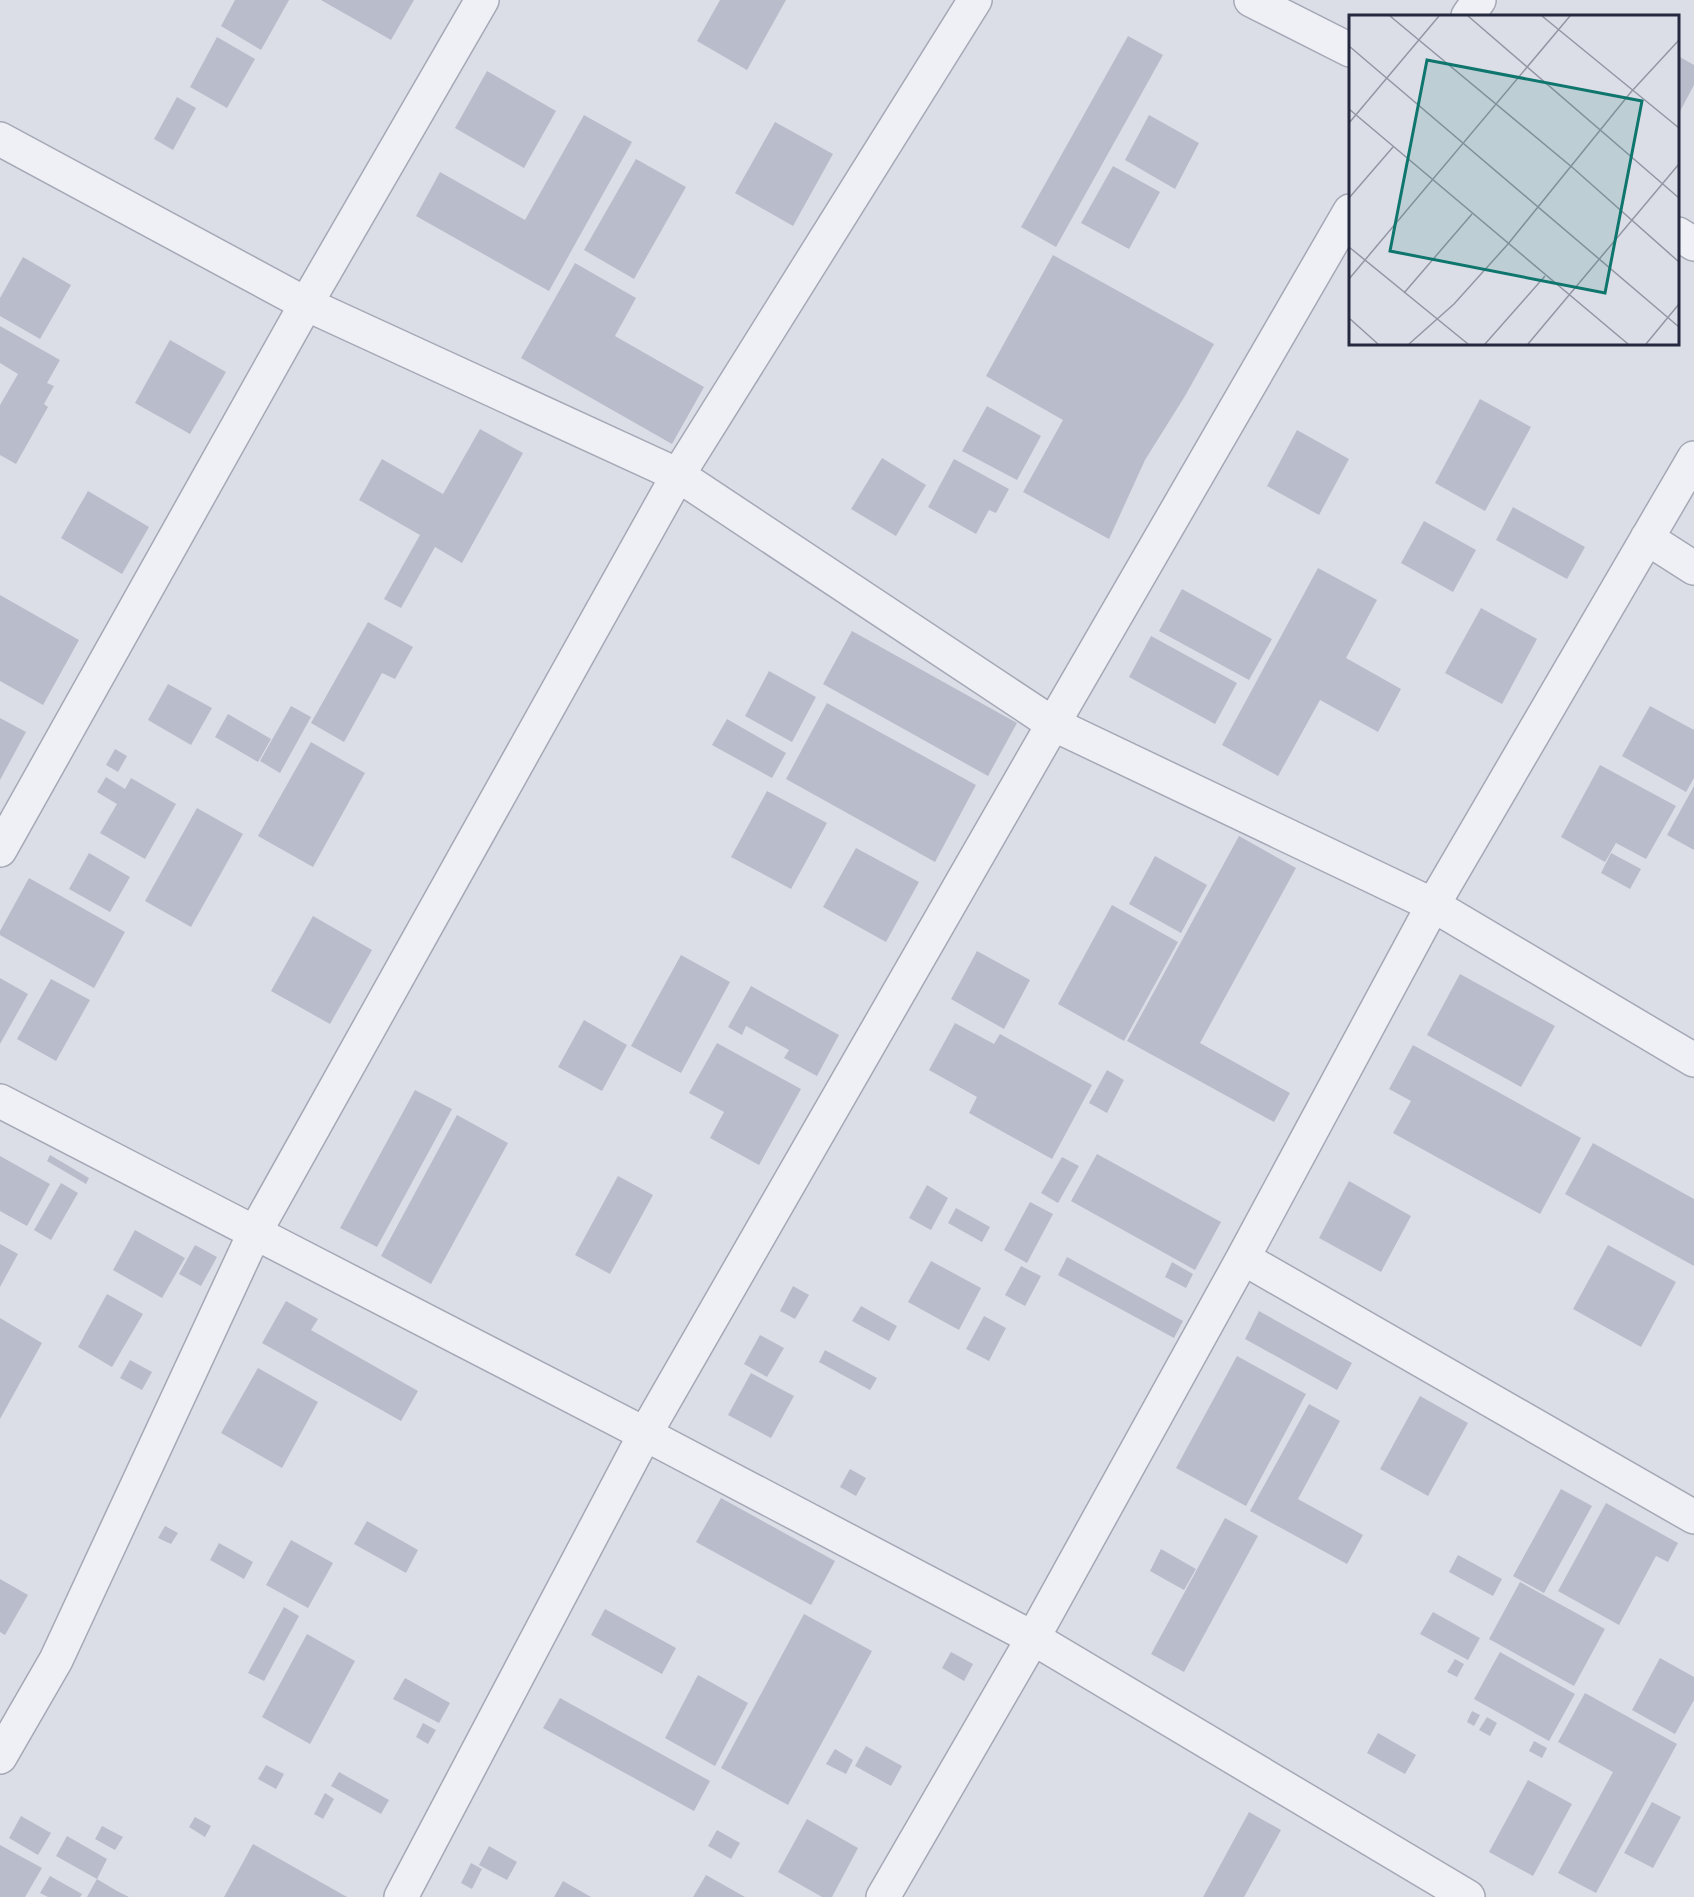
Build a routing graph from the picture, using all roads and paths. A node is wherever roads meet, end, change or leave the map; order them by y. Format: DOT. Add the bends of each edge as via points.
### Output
graph roads {
  1 [pos="482,0"];
  2 [pos="975,0"];
  3 [pos="1251,0"];
  4 [pos="1479,0"];
  5 [pos="1469,15"];
  6 [pos="1349,49"];
  7 [pos="0,139"];
  8 [pos="1349,213"];
  9 [pos="1679,235"];
  10 [pos="1694,244"];
  11 [pos="306,304"];
  12 [pos="1694,458"];
  13 [pos="678,475"];
  14 [pos="1647,538"];
  15 [pos="1694,568"];
  16 [pos="1053,724"];
  17 [pos="0,850"];
  18 [pos="1433,904"];
  19 [pos="1694,1059"];
  20 [pos="0,1101"];
  21 [pos="254,1234"];
  22 [pos="1243,1258"];
  23 [pos="645,1434"];
  24 [pos="1694,1517"];
  25 [pos="1034,1638"];
  26 [pos="0,1757"];
  27 [pos="401,1897"];
  28 [pos="883,1897"];
  29 [pos="1468,1897"];
  1 -- 11 [label="street"];
  2 -- 13 [label="street"];
  3 -- 6 [label="street"];
  4 -- 5 [label="street"];
  7 -- 11 [label="street"];
  8 -- 16 [label="street"];
  9 -- 10 [label="street"];
  11 -- 13 [label="street"];
  11 -- 17 [label="street"];
  12 -- 14 [label="street"];
  13 -- 16 [label="street"];
  13 -- 21 [label="street"];
  14 -- 15 [label="street"];
  14 -- 18 [label="street"];
  16 -- 18 [label="street"];
  16 -- 23 [label="street"];
  18 -- 19 [label="street"];
  18 -- 22 [label="street"];
  20 -- 21 [label="street"];
  21 -- 23 [label="street"];
  21 -- 26 [label="street" via="56,1660"];
  22 -- 24 [label="street"];
  22 -- 25 [label="street"];
  23 -- 25 [label="street"];
  23 -- 27 [label="street"];
  25 -- 28 [label="street"];
  25 -- 29 [label="street"];
}
